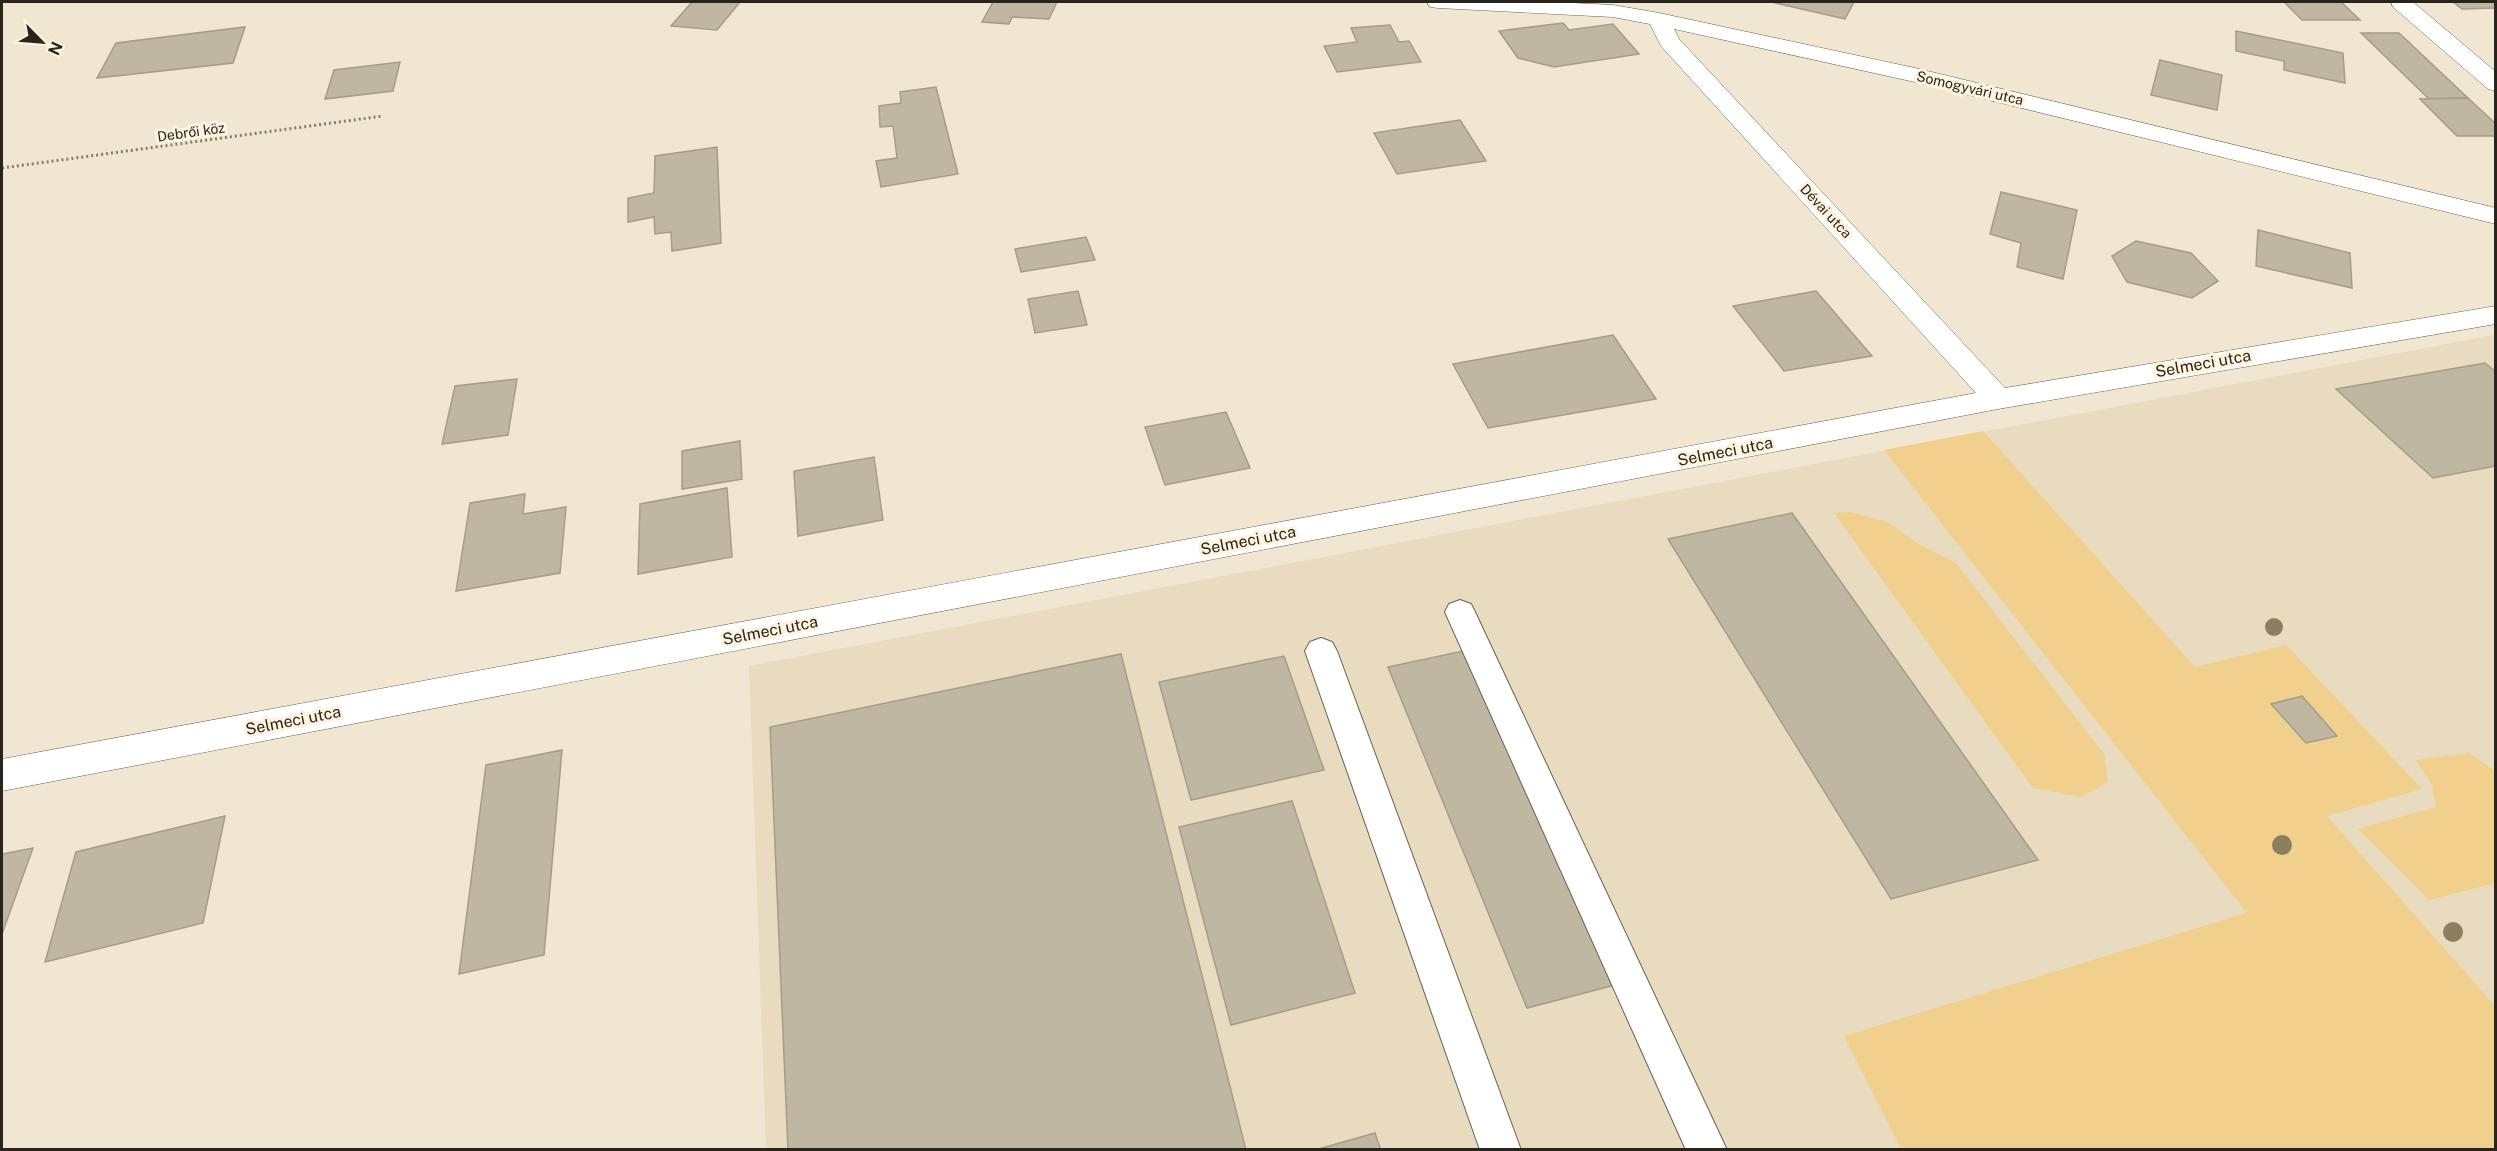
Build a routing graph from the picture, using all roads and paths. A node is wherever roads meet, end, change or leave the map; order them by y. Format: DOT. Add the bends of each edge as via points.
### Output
graph roads {
  1 [pos="1438,2"];
  2 [pos="2401,2"];
  3 [pos="1611,6"];
  4 [pos="1659,19"];
  5 [pos="2496,84"];
  6 [pos="383,116"];
  7 [pos="2,168"];
  8 [pos="2496,216"];
  9 [pos="2496,315"];
  10 [pos="1998,399"];
  11 [pos="1460,612"];
  12 [pos="1321,651"];
  13 [pos="2,775"];
  14 [pos="1501,1149"];
  15 [pos="1707,1149"];
  1 -- 3 [label="street, Somogyvári utca"];
  2 -- 5 [label="street"];
  3 -- 4 [label="street, Somogyvári utca"];
  4 -- 8 [label="street, Somogyvári utca" via="1916,75"];
  4 -- 10 [label="street, Dévai utca" via="1669,41"];
  6 -- 7 [label="path, Debrői köz"];
  9 -- 10 [label="street, Selmeci utca"];
  10 -- 13 [label="street, Selmeci utca"];
  11 -- 15 [label="lane"];
  12 -- 14 [label="lane"];
}
